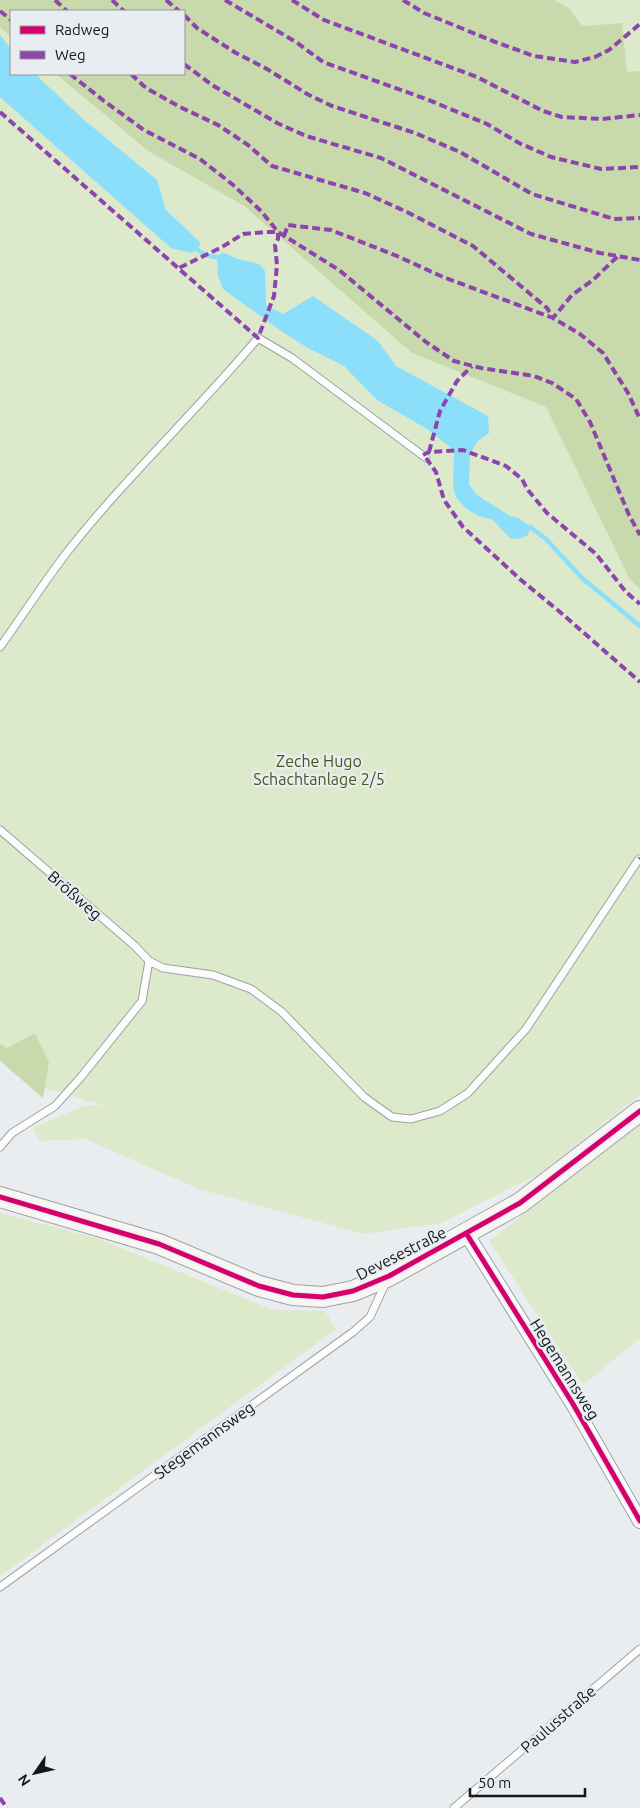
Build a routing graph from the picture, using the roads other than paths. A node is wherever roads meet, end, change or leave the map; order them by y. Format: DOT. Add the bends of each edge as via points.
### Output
graph roads {
  1 [pos="426,458"];
  2 [pos="0,648"];
  3 [pos="0,830"];
  4 [pos="639,859"];
  5 [pos="149,961"];
  6 [pos="640,1111"];
  7 [pos="0,1147"];
  8 [pos="0,1197"];
  9 [pos="466,1233"];
  10 [pos="389,1276"];
  11 [pos="640,1521"];
  12 [pos="0,1587"];
  13 [pos="640,1649"];
  14 [pos="454,1808"];
  1 -- 2 [label="lane" via="292,358 258,338 68,551"];
  3 -- 5 [label="lane, Brößweg"];
  4 -- 5 [label="lane" via="526,1029 468,1093 440,1111 411,1119 392,1117 364,1097 282,1012 251,990 213,975 163,968"];
  5 -- 7 [label="lane" via="142,1001 55,1106 12,1133"];
  6 -- 9 [label="street, Devesestraße" via="520,1203"];
  8 -- 10 [label="street, Devesestraße" via="159,1244 259,1286 292,1295 323,1297 353,1291"];
  9 -- 10 [label="street, Devesestraße"];
  9 -- 11 [label="street, Hegemannsweg" via="573,1404"];
  10 -- 12 [label="lane, Stegemannsweg" via="370,1317 353,1332"];
  13 -- 14 [label="lane, Paulusstraße"];
}
